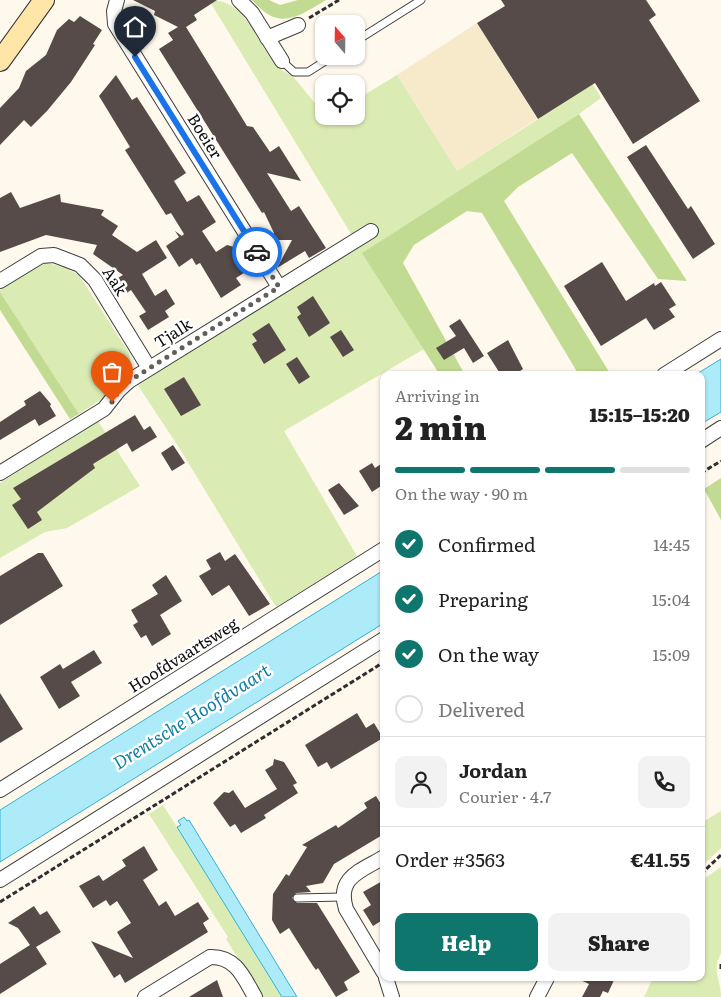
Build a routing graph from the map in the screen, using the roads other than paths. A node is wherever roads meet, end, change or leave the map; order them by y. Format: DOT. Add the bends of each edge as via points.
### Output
graph roads {
  1 [pos="44,0"];
  2 [pos="117,0"];
  3 [pos="239,0"];
  4 [pos="422,0"];
  5 [pos="298,25"];
  6 [pos="365,35"];
  7 [pos="267,38"];
  8 [pos="0,61"];
  9 [pos="282,61"];
  10 [pos="318,65"];
  11 [pos="371,231"];
  12 [pos="0,281"];
  13 [pos="279,287"];
  14 [pos="721,339"];
  15 [pos="149,368"];
  16 [pos="670,371"];
  17 [pos="721,428"];
  18 [pos="705,438"];
  19 [pos="0,473"];
  20 [pos="380,552"];
  21 [pos="380,642"];
  22 [pos="0,790"];
  23 [pos="380,859"];
  24 [pos="0,880"];
  25 [pos="342,897"];
  26 [pos="297,898"];
  27 [pos="380,966"];
  28 [pos="387,981"];
  29 [pos="545,981"];
  30 [pos="145,997"];
  31 [pos="255,997"];
  32 [pos="392,997"];
  33 [pos="537,997"];
  1 -- 8 [label="street"];
  2 -- 13 [label="street, Boeier" via="115,24"];
  3 -- 7 [label="street" via="252,13"];
  4 -- 6 [label="lane"];
  5 -- 7 [label="street"];
  7 -- 9 [label="street"];
  9 -- 10 [label="lane" via="294,72 308,72"];
  11 -- 13 [label="street, Tjalk"];
  12 -- 15 [label="street, Aak" via="41,256 54,255 80,265 94,280"];
  13 -- 15 [label="street, Tjalk"];
  14 -- 16 [label="street"];
  15 -- 19 [label="street, Tjalk" via="119,390 104,409"];
  17 -- 18 [label="street"];
  20 -- 22 [label="street, Hoofdvaartsweg"];
  21 -- 24 [label="street"];
  23 -- 25 [label="street" via="349,878"];
  25 -- 26 [label="lane"];
  25 -- 27 [label="street"];
  28 -- 32 [label="street"];
  29 -- 33 [label="street"];
  30 -- 31 [label="street" via="210,956 220,956 229,959 239,969"];
}
